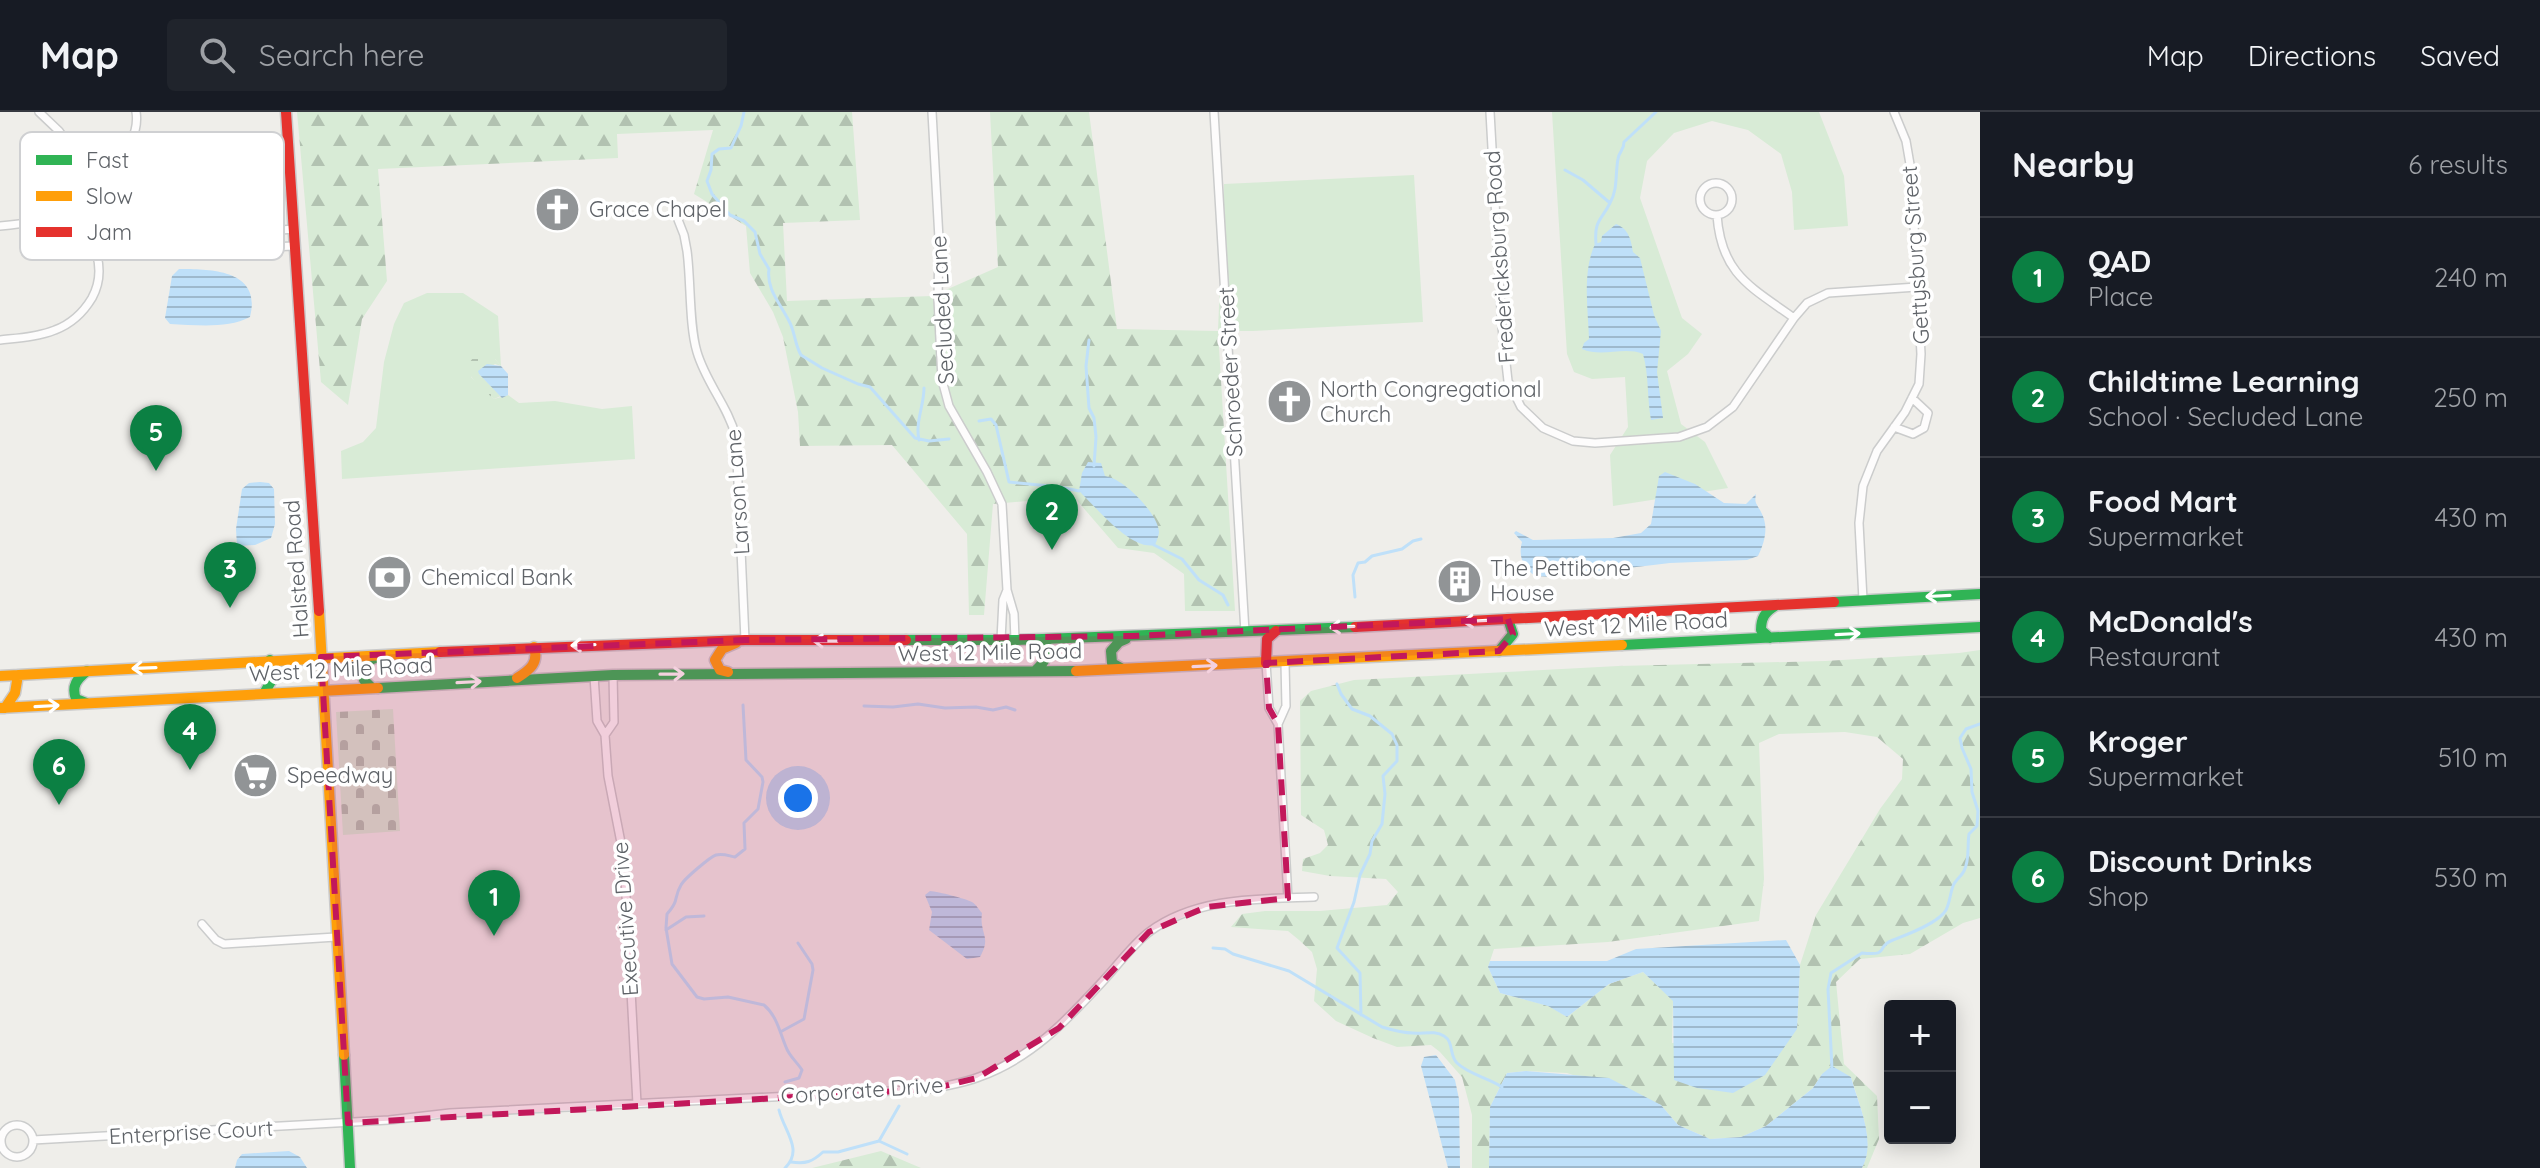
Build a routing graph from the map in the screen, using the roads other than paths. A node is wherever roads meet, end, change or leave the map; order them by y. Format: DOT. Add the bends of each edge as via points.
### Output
graph roads {
  1 [pos="39,112"];
  2 [pos="136,112"];
  3 [pos="286,112"];
  4 [pos="932,112"];
  5 [pos="1214,112"];
  6 [pos="1490,112"];
  7 [pos="1896,113"];
  8 [pos="60,132"];
  9 [pos="134,132"];
  10 [pos="675,212"];
  11 [pos="1717,215"];
  12 [pos="20,224"];
  13 [pos="0,226"];
  14 [pos="294,229"];
  15 [pos="284,230"];
  16 [pos="284,246"];
  17 [pos="295,246"];
  18 [pos="99,260"];
  19 [pos="1917,287"];
  20 [pos="1794,318"];
  21 [pos="0,340"];
  22 [pos="1912,398"];
  23 [pos="1894,427"];
  24 [pos="1007,590"];
  25 [pos="1980,594"];
  26 [pos="1863,600"];
  27 [pos="1777,605"];
  28 [pos="1508,619"];
  29 [pos="1980,627"];
  30 [pos="1276,631"];
  31 [pos="1245,632"];
  32 [pos="1132,636"];
  33 [pos="1770,638"];
  34 [pos="1044,639"];
  35 [pos="745,640"];
  36 [pos="1001,640"];
  37 [pos="1015,640"];
  38 [pos="534,647"];
  39 [pos="1499,651"];
  40 [pos="386,654"];
  41 [pos="321,657"];
  42 [pos="270,660"];
  43 [pos="1266,663"];
  44 [pos="1285,663"];
  45 [pos="1127,670"];
  46 [pos="87,671"];
  47 [pos="1033,672"];
  48 [pos="733,674"];
  49 [pos="18,675"];
  50 [pos="613,675"];
  51 [pos="0,676"];
  52 [pos="594,676"];
  53 [pos="515,679"];
  54 [pos="371,687"];
  55 [pos="323,690"];
  56 [pos="265,692"];
  57 [pos="89,704"];
  58 [pos="2,708"];
  59 [pos="1278,724"];
  60 [pos="605,735"];
  61 [pos="1314,897"];
  62 [pos="1288,898"];
  63 [pos="202,924"];
  64 [pos="336,937"];
  65 [pos="637,1104"];
  66 [pos="348,1123"];
  67 [pos="33,1140"];
  68 [pos="2,1149"];
  69 [pos="350,1168"];
  1 -- 8 [label="street"];
  2 -- 9 [label="street"];
  3 -- 14 [label="main road, Halsted Road"];
  4 -- 24 [label="street, Secluded Lane" via="942,380 949,406 1002,504"];
  5 -- 31 [label="street, Schroeder Street"];
  6 -- 20 [label="street, Fredericksburg Road" via="1508,381 1521,407 1543,428 1573,441 1595,443 1679,437 1707,427 1733,407"];
  7 -- 19 [label="street, Gettysburg Street" via="1911,170"];
  10 -- 35 [label="street, Larson Lane" via="687,251 695,348 736,437"];
  11 -- 11 [label="street" via="1707,212 1700,199 1704,190 1718,184 1730,192 1732,202"];
  11 -- 20 [label="street" via="1726,257 1741,280"];
  12 -- 13 [label="street"];
  14 -- 15 [label="street"];
  14 -- 17 [label="main road, Halsted Road"];
  16 -- 17 [label="street"];
  17 -- 41 [label="main road, Halsted Road"];
  18 -- 21 [label="street" via="98,286 71,322 54,331"];
  19 -- 20 [label="street, Fredericksburg Road" via="1828,293 1807,303"];
  19 -- 22 [label="street, Gettysburg Street" via="1921,354 1919,384"];
  22 -- 23 [label="street, Gettysburg Street"];
  22 -- 23 [label="street" via="1928,413 1924,428 1913,434"];
  23 -- 26 [label="street, Gettysburg Street" via="1863,486"];
  24 -- 36 [label="street, Secluded Lane"];
  24 -- 37 [label="street, Secluded Lane"];
  25 -- 26 [label="main road, West 12 Mile Road, one-way"];
  26 -- 27 [label="main road, West 12 Mile Road"];
  27 -- 28 [label="main road, West 12 Mile Road"];
  27 -- 33 [label="main road" via="1761,621 1761,630"];
  28 -- 30 [label="main road, West 12 Mile Road, one-way"];
  28 -- 39 [label="main road" via="1513,634"];
  33 -- 29 [label="main road, West 12 Mile Road, one-way"];
  30 -- 31 [label="main road, West 12 Mile Road"];
  30 -- 43 [label="main road" via="1267,639"];
  31 -- 32 [label="main road, West 12 Mile Road"];
  32 -- 34 [label="main road, West 12 Mile Road"];
  32 -- 45 [label="main road" via="1111,651 1112,663"];
  33 -- 39 [label="main road, West 12 Mile Road"];
  34 -- 37 [label="main road, West 12 Mile Road"];
  34 -- 47 [label="main road" via="1046,661"];
  36 -- 35 [label="main road, West 12 Mile Road, one-way"];
  35 -- 38 [label="main road, West 12 Mile Road, one-way"];
  35 -- 48 [label="main road" via="728,645 715,660 720,670"];
  36 -- 37 [label="main road, West 12 Mile Road"];
  38 -- 40 [label="main road, West 12 Mile Road"];
  38 -- 53 [label="main road" via="534,664"];
  39 -- 44 [label="main road, West 12 Mile Road"];
  40 -- 41 [label="main road, West 12 Mile Road"];
  40 -- 54 [label="main road" via="365,665 364,680"];
  41 -- 42 [label="main road, West 12 Mile Road"];
  41 -- 55 [label="main road, Halsted Road"];
  42 -- 46 [label="main road, West 12 Mile Road, one-way"];
  42 -- 56 [label="main road" via="275,674"];
  43 -- 44 [label="main road, West 12 Mile Road"];
  45 -- 43 [label="main road, West 12 Mile Road, one-way"];
  43 -- 59 [label="street" via="1269,708"];
  44 -- 59 [label="street" via="1286,706"];
  45 -- 47 [label="main road, West 12 Mile Road"];
  46 -- 49 [label="main road, West 12 Mile Road"];
  46 -- 57 [label="main road" via="73,689 76,699"];
  47 -- 48 [label="main road, West 12 Mile Road"];
  50 -- 48 [label="main road, West 12 Mile Road, one-way"];
  49 -- 51 [label="main road, West 12 Mile Road"];
  49 -- 58 [label="main road" via="15,697"];
  50 -- 52 [label="main road, West 12 Mile Road"];
  50 -- 60 [label="street, Executive Drive" via="614,722"];
  52 -- 53 [label="main road, West 12 Mile Road"];
  52 -- 60 [label="street, Executive Drive" via="597,721"];
  54 -- 53 [label="main road, West 12 Mile Road, one-way"];
  54 -- 55 [label="main road, West 12 Mile Road"];
  55 -- 56 [label="main road, West 12 Mile Road"];
  55 -- 64 [label="main road, Halsted Road"];
  56 -- 57 [label="main road, West 12 Mile Road"];
  58 -- 57 [label="main road, West 12 Mile Road, one-way"];
  59 -- 62 [label="street"];
  60 -- 65 [label="street, Executive Drive" via="624,858"];
  61 -- 62 [label="street, Corporate Drive"];
  62 -- 65 [label="street, Corporate Drive" via="1206,907 1149,932 1059,1028 1034,1049 977,1078 932,1089"];
  63 -- 64 [label="street" via="224,944"];
  64 -- 66 [label="main road, Halsted Road"];
  65 -- 66 [label="street, Corporate Drive"];
  66 -- 67 [label="street, Enterprise Court"];
  66 -- 69 [label="main road, Halsted Road"];
  67 -- 68 [label="street" via="25,1155"];
  67 -- 68 [label="street" via="28,1129 16,1125 2,1136"];
}
